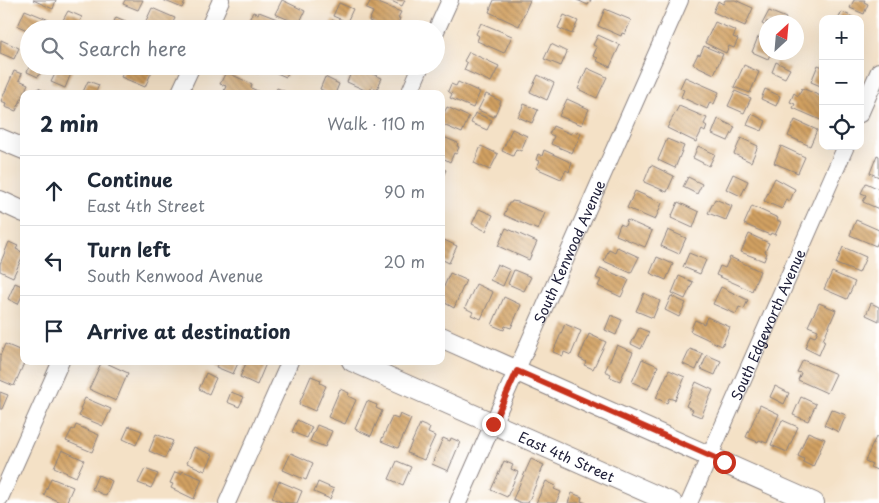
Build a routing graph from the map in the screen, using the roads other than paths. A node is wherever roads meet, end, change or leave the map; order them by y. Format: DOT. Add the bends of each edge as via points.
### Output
graph roads {
  1 [pos="222,0"];
  2 [pos="450,0"];
  3 [pos="680,0"];
  4 [pos="212,20"];
  5 [pos="441,20"];
  6 [pos="879,71"];
  7 [pos="188,75"];
  8 [pos="417,75"];
  9 [pos="181,90"];
  10 [pos="411,90"];
  11 [pos="864,105"];
  12 [pos="0,139"];
  13 [pos="20,147"];
  14 [pos="844,150"];
  15 [pos="0,201"];
  16 [pos="20,210"];
  17 [pos="445,339"];
  18 [pos="58,365"];
  19 [pos="288,365"];
  20 [pos="361,365"];
  21 [pos="517,371"];
  22 [pos="493,424"];
  23 [pos="710,456"];
  24 [pos="0,498"];
  25 [pos="227,503"];
  26 [pos="458,503"];
  27 [pos="672,503"];
  28 [pos="689,503"];
  29 [pos="814,503"];
  1 -- 4 [label="street"];
  2 -- 5 [label="street"];
  3 -- 21 [label="street, South Kenwood Avenue"];
  6 -- 11 [label="street"];
  7 -- 9 [label="street"];
  8 -- 10 [label="street"];
  12 -- 13 [label="street"];
  14 -- 23 [label="street, South Edgeworth Avenue"];
  15 -- 16 [label="street"];
  17 -- 21 [label="street"];
  18 -- 24 [label="street"];
  19 -- 25 [label="street"];
  20 -- 22 [label="street, East 4th Street"];
  21 -- 22 [label="street, South Kenwood Avenue"];
  21 -- 23 [label="street"];
  22 -- 26 [label="street, South Kenwood Avenue"];
  22 -- 27 [label="street, East 4th Street"];
  23 -- 28 [label="street, South Edgeworth Avenue"];
  23 -- 29 [label="street"];
}
